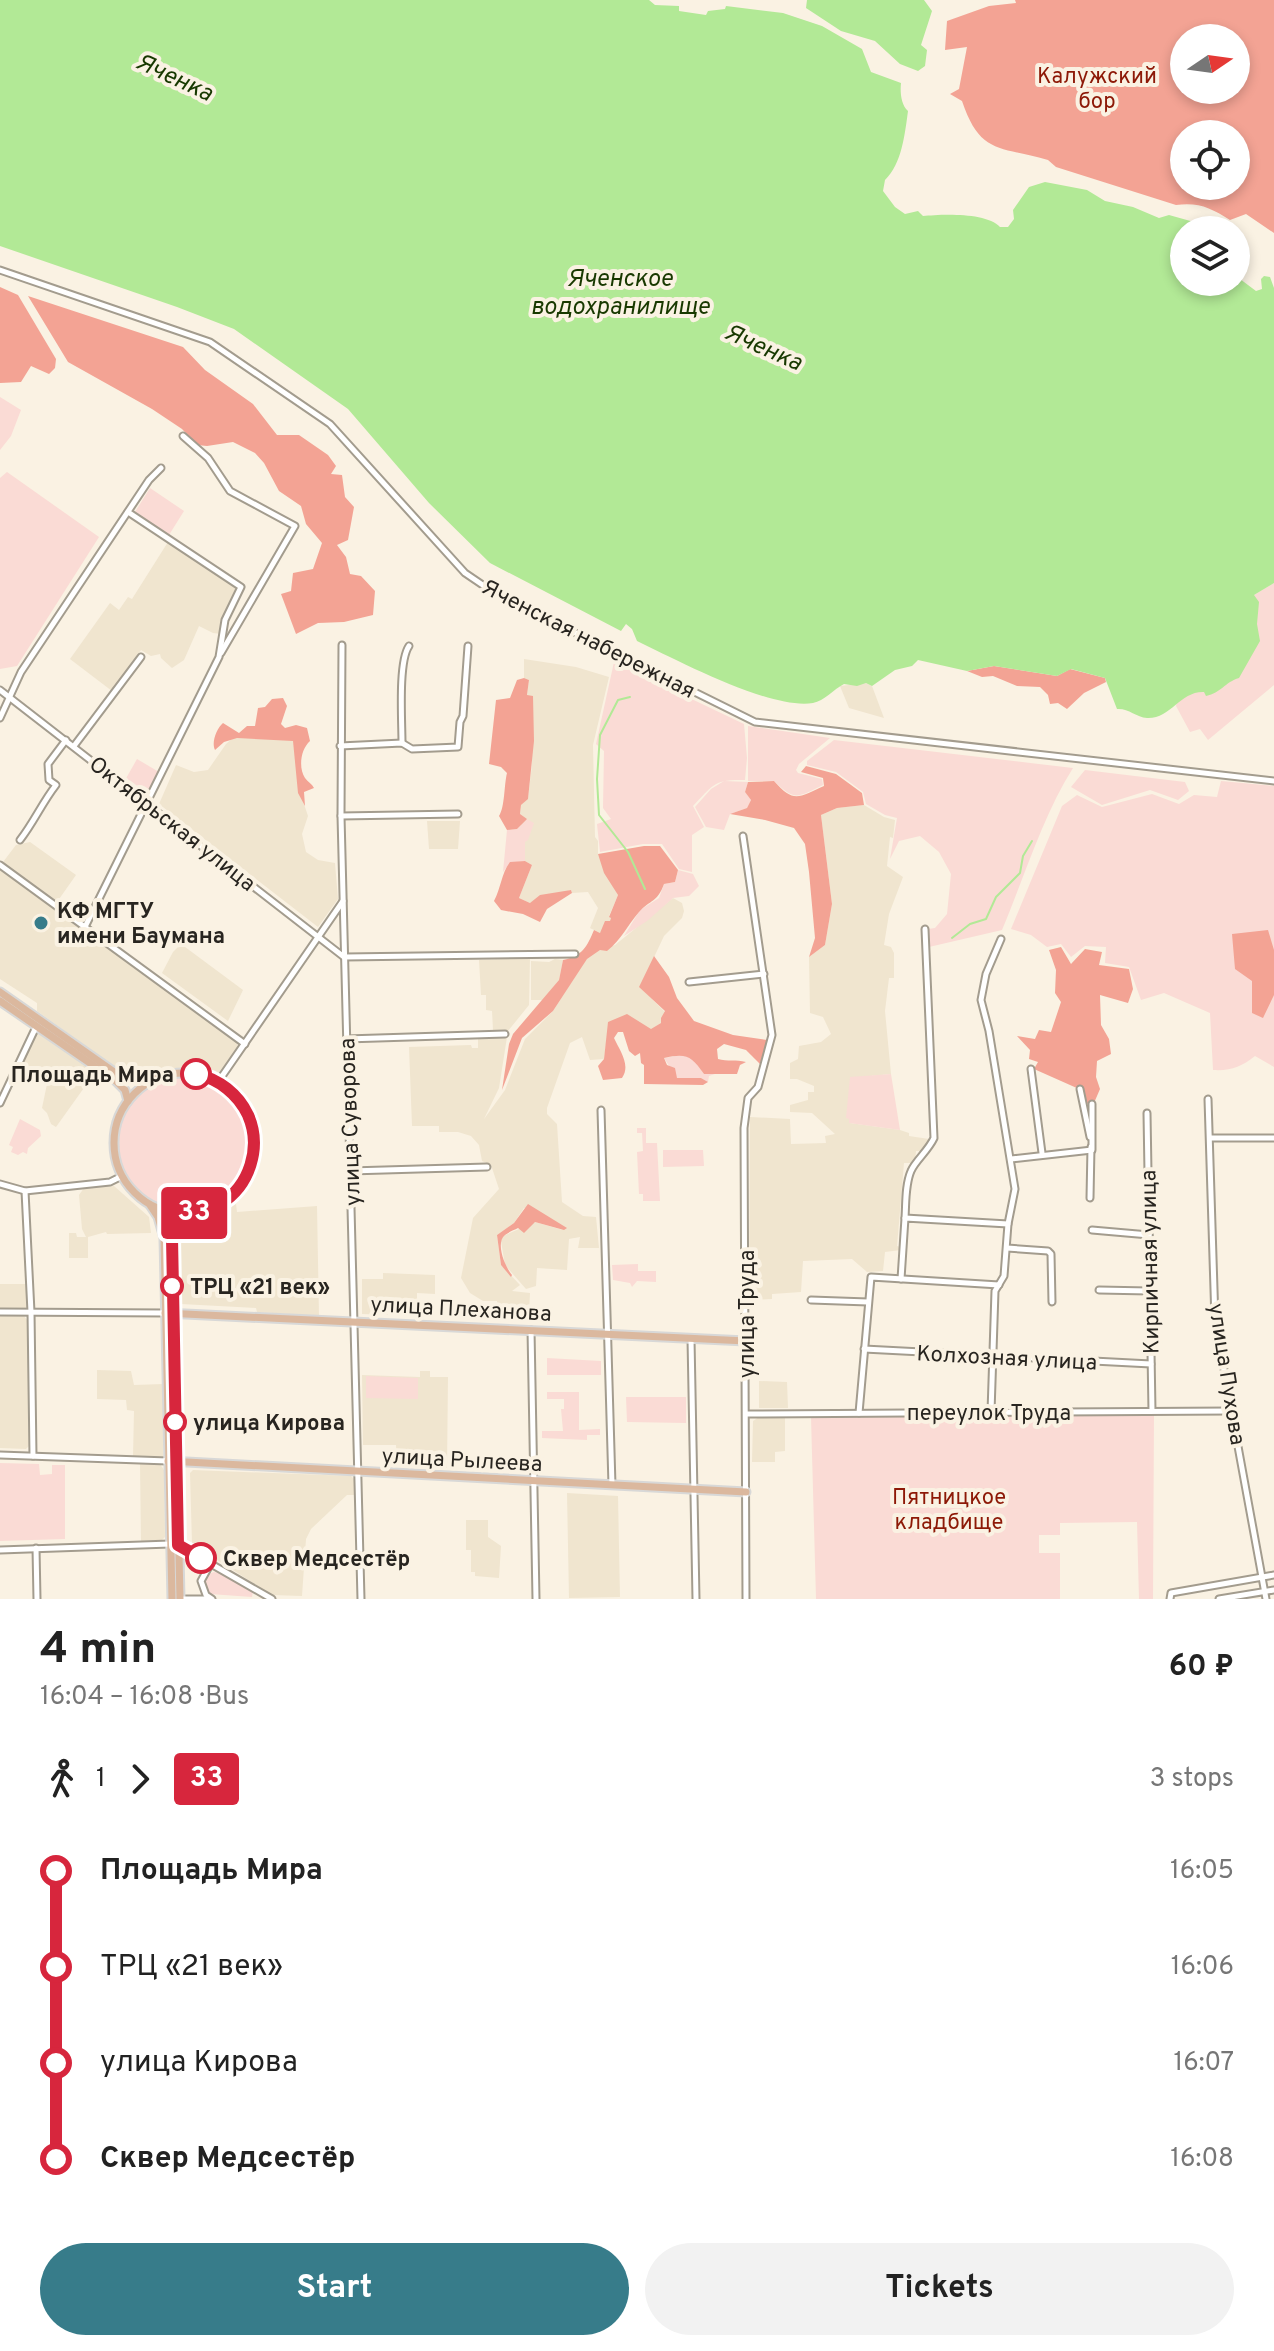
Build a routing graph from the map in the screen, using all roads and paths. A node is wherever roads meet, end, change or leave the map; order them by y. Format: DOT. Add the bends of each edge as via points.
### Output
graph roads {
  1 [pos="0,270"];
  2 [pos="183,436"];
  3 [pos="161,468"];
  4 [pos="128,512"];
  5 [pos="342,645"];
  6 [pos="409,646"];
  7 [pos="468,646"];
  8 [pos="141,657"];
  9 [pos="219,657"];
  10 [pos="0,690"];
  11 [pos="9,695"];
  12 [pos="0,718"];
  13 [pos="66,740"];
  14 [pos="402,743"];
  15 [pos="74,746"];
  16 [pos="340,746"];
  17 [pos="1274,781"];
  18 [pos="145,803"];
  19 [pos="458,814"];
  20 [pos="341,816"];
  21 [pos="743,836"];
  22 [pos="20,840"];
  23 [pos="0,865"];
  24 [pos="343,901"];
  25 [pos="85,927"];
  26 [pos="925,929"];
  27 [pos="319,937"];
  28 [pos="1001,939"];
  29 [pos="575,954"];
  30 [pos="345,957"];
  31 [pos="764,974"];
  32 [pos="689,982"];
  33 [pos="0,992"];
  34 [pos="0,1001"];
  35 [pos="36,1027"];
  36 [pos="505,1034"];
  37 [pos="346,1039"];
  38 [pos="245,1044"];
  39 [pos="1031,1069"];
  40 [pos="161,1077"];
  41 [pos="218,1082"];
  42 [pos="1080,1089"];
  43 [pos="1208,1099"];
  44 [pos="128,1101"];
  45 [pos="0,1103"];
  46 [pos="1092,1104"];
  47 [pos="601,1110"];
  48 [pos="1147,1113"];
  49 [pos="1210,1138"];
  50 [pos="1274,1138"];
  51 [pos="1092,1150"];
  52 [pos="1042,1153"];
  53 [pos="1011,1159"];
  54 [pos="487,1167"];
  55 [pos="350,1171"];
  56 [pos="122,1176"];
  57 [pos="0,1184"];
  58 [pos="25,1191"];
  59 [pos="1090,1198"];
  60 [pos="149,1203"];
  61 [pos="191,1213"];
  62 [pos="905,1218"];
  63 [pos="1008,1224"];
  64 [pos="1092,1230"];
  65 [pos="1149,1235"];
  66 [pos="1007,1248"];
  67 [pos="901,1279"];
  68 [pos="999,1285"];
  69 [pos="1099,1290"];
  70 [pos="1149,1291"];
  71 [pos="811,1300"];
  72 [pos="868,1302"];
  73 [pos="1052,1302"];
  74 [pos="0,1312"];
  75 [pos="31,1312"];
  76 [pos="169,1313"];
  77 [pos="355,1320"];
  78 [pos="531,1330"];
  79 [pos="607,1335"];
  80 [pos="691,1339"];
  81 [pos="746,1341"];
  82 [pos="864,1349"];
  83 [pos="993,1356"];
  84 [pos="1151,1364"];
  85 [pos="1152,1411"];
  86 [pos="1232,1411"];
  87 [pos="991,1412"];
  88 [pos="859,1413"];
  89 [pos="746,1414"];
  90 [pos="0,1455"];
  91 [pos="33,1456"];
  92 [pos="172,1461"];
  93 [pos="357,1472"];
  94 [pos="534,1481"];
  95 [pos="612,1485"];
  96 [pos="694,1490"];
  97 [pos="746,1492"];
  98 [pos="174,1544"];
  99 [pos="36,1548"];
  100 [pos="0,1550"];
  101 [pos="211,1563"];
  102 [pos="1274,1575"];
  103 [pos="1263,1578"];
  104 [pos="1274,1590"];
  105 [pos="1265,1591"];
  106 [pos="37,1599"];
  107 [pos="172,1599"];
  108 [pos="180,1599"];
  109 [pos="213,1599"];
  110 [pos="272,1599"];
  111 [pos="361,1599"];
  112 [pos="536,1599"];
  113 [pos="696,1599"];
  114 [pos="746,1599"];
  115 [pos="1170,1599"];
  116 [pos="1219,1599"];
  117 [pos="1266,1599"];
  1 -- 17 [label="street, Яченская набережная" via="210,342 330,424 465,573 493,592 755,722"];
  2 -- 9 [label="street" via="208,458 230,491 295,526"];
  3 -- 4 [label="street"];
  4 -- 9 [label="street" via="241,587 225,620"];
  4 -- 11 [label="street"];
  5 -- 16 [label="street, улица Суворова"];
  6 -- 14 [label="street"];
  7 -- 14 [label="street" via="458,747 412,749"];
  8 -- 15 [label="street"];
  9 -- 18 [label="street"];
  10 -- 11 [label="street, Октябрьская улица"];
  11 -- 12 [label="street"];
  11 -- 13 [label="street, Октябрьская улица"];
  13 -- 15 [label="street, Октябрьская улица"];
  13 -- 22 [label="street" via="48,764 49,780 56,785"];
  14 -- 16 [label="street"];
  15 -- 18 [label="street, Октябрьская улица"];
  16 -- 20 [label="street, улица Суворова"];
  18 -- 25 [label="street"];
  18 -- 27 [label="street, Октябрьская улица"];
  19 -- 20 [label="street"];
  20 -- 24 [label="street, улица Суворова"];
  21 -- 31 [label="street"];
  23 -- 25 [label="street"];
  24 -- 27 [label="street"];
  24 -- 30 [label="street, улица Суворова"];
  25 -- 38 [label="street"];
  26 -- 62 [label="street" via="934,1138 911,1168"];
  27 -- 30 [label="street, Октябрьская улица"];
  27 -- 38 [label="street"];
  28 -- 53 [label="street" via="981,1000"];
  29 -- 30 [label="street"];
  30 -- 37 [label="street, улица Суворова"];
  31 -- 32 [label="street"];
  31 -- 81 [label="street, улица Труда" via="772,1035 758,1087 748,1098 744,1128"];
  33 -- 40 [label="main road" via="120,1076 144,1081"];
  34 -- 35 [label="main road"];
  35 -- 44 [label="main road" via="116,1081"];
  35 -- 45 [label="street"];
  36 -- 37 [label="street"];
  37 -- 55 [label="street, улица Суворова"];
  38 -- 41 [label="street"];
  39 -- 52 [label="street"];
  40 -- 41 [label="main road" via="196,1074"];
  40 -- 44 [label="main road"];
  41 -- 61 [label="main road" via="236,1096 250,1120 252,1160 231,1195"];
  42 -- 51 [label="street"];
  43 -- 49 [label="street, улица Пухова"];
  44 -- 56 [label="main road" via="115,1140"];
  46 -- 51 [label="street"];
  47 -- 79 [label="street"];
  48 -- 65 [label="street, Кирпичная улица"];
  49 -- 50 [label="street"];
  49 -- 86 [label="street, улица Пухова" via="1215,1321"];
  51 -- 52 [label="street"];
  51 -- 59 [label="street"];
  52 -- 53 [label="street"];
  53 -- 63 [label="street" via="1015,1189"];
  54 -- 55 [label="street"];
  55 -- 77 [label="street, улица Суворова"];
  56 -- 58 [label="street" via="110,1182"];
  56 -- 60 [label="main road"];
  57 -- 58 [label="street"];
  58 -- 75 [label="street"];
  60 -- 61 [label="main road"];
  60 -- 76 [label="main road" via="163,1232"];
  61 -- 76 [label="main road" via="172,1238"];
  62 -- 63 [label="street"];
  62 -- 67 [label="street"];
  63 -- 66 [label="street"];
  64 -- 65 [label="street"];
  65 -- 70 [label="street, Кирпичная улица"];
  66 -- 68 [label="street"];
  66 -- 73 [label="street" via="1051,1254"];
  67 -- 68 [label="street"];
  67 -- 72 [label="street" via="871,1277"];
  68 -- 83 [label="street"];
  69 -- 70 [label="street"];
  70 -- 84 [label="street, Кирпичная улица"];
  71 -- 72 [label="street"];
  72 -- 82 [label="street"];
  74 -- 75 [label="street, улица Плеханова"];
  75 -- 76 [label="street, улица Плеханова"];
  75 -- 91 [label="street"];
  76 -- 77 [label="main road, улица Плеханова"];
  76 -- 92 [label="main road"];
  77 -- 78 [label="main road, улица Плеханова"];
  77 -- 93 [label="street, улица Суворова"];
  78 -- 79 [label="main road, улица Плеханова"];
  78 -- 94 [label="street"];
  79 -- 80 [label="main road, улица Плеханова"];
  79 -- 95 [label="street"];
  80 -- 81 [label="main road, улица Плеханова"];
  80 -- 96 [label="street"];
  81 -- 89 [label="street, улица Труда"];
  82 -- 83 [label="street, Колхозная улица"];
  82 -- 88 [label="street"];
  83 -- 84 [label="street, Колхозная улица"];
  83 -- 87 [label="street"];
  84 -- 85 [label="street, Кирпичная улица"];
  85 -- 86 [label="street, переулок Труда"];
  85 -- 87 [label="street, переулок Труда"];
  86 -- 103 [label="street, улица Пухова"];
  87 -- 88 [label="street, переулок Труда"];
  88 -- 89 [label="street, переулок Труда"];
  89 -- 97 [label="street, улица Труда"];
  90 -- 91 [label="street, улица Рылеева"];
  91 -- 92 [label="street, улица Рылеева"];
  92 -- 93 [label="main road, улица Рылеева"];
  92 -- 98 [label="main road"];
  93 -- 94 [label="main road, улица Рылеева"];
  93 -- 111 [label="street, улица Суворова"];
  94 -- 95 [label="main road, улица Рылеева"];
  94 -- 112 [label="street"];
  95 -- 96 [label="main road, улица Рылеева"];
  96 -- 97 [label="main road, улица Рылеева"];
  96 -- 113 [label="street"];
  97 -- 114 [label="street, улица Труда"];
  98 -- 99 [label="street"];
  98 -- 101 [label="street"];
  98 -- 107 [label="main road"];
  98 -- 108 [label="main road"];
  99 -- 100 [label="street"];
  99 -- 106 [label="street"];
  101 -- 109 [label="street" via="201,1581"];
  101 -- 110 [label="street"];
  102 -- 103 [label="street"];
  103 -- 105 [label="street, улица Пухова"];
  103 -- 115 [label="street" via="1171,1593"];
  104 -- 105 [label="street"];
  105 -- 116 [label="street"];
  105 -- 117 [label="street, улица Пухова"];
  108 -- 109 [label="street"];
}
